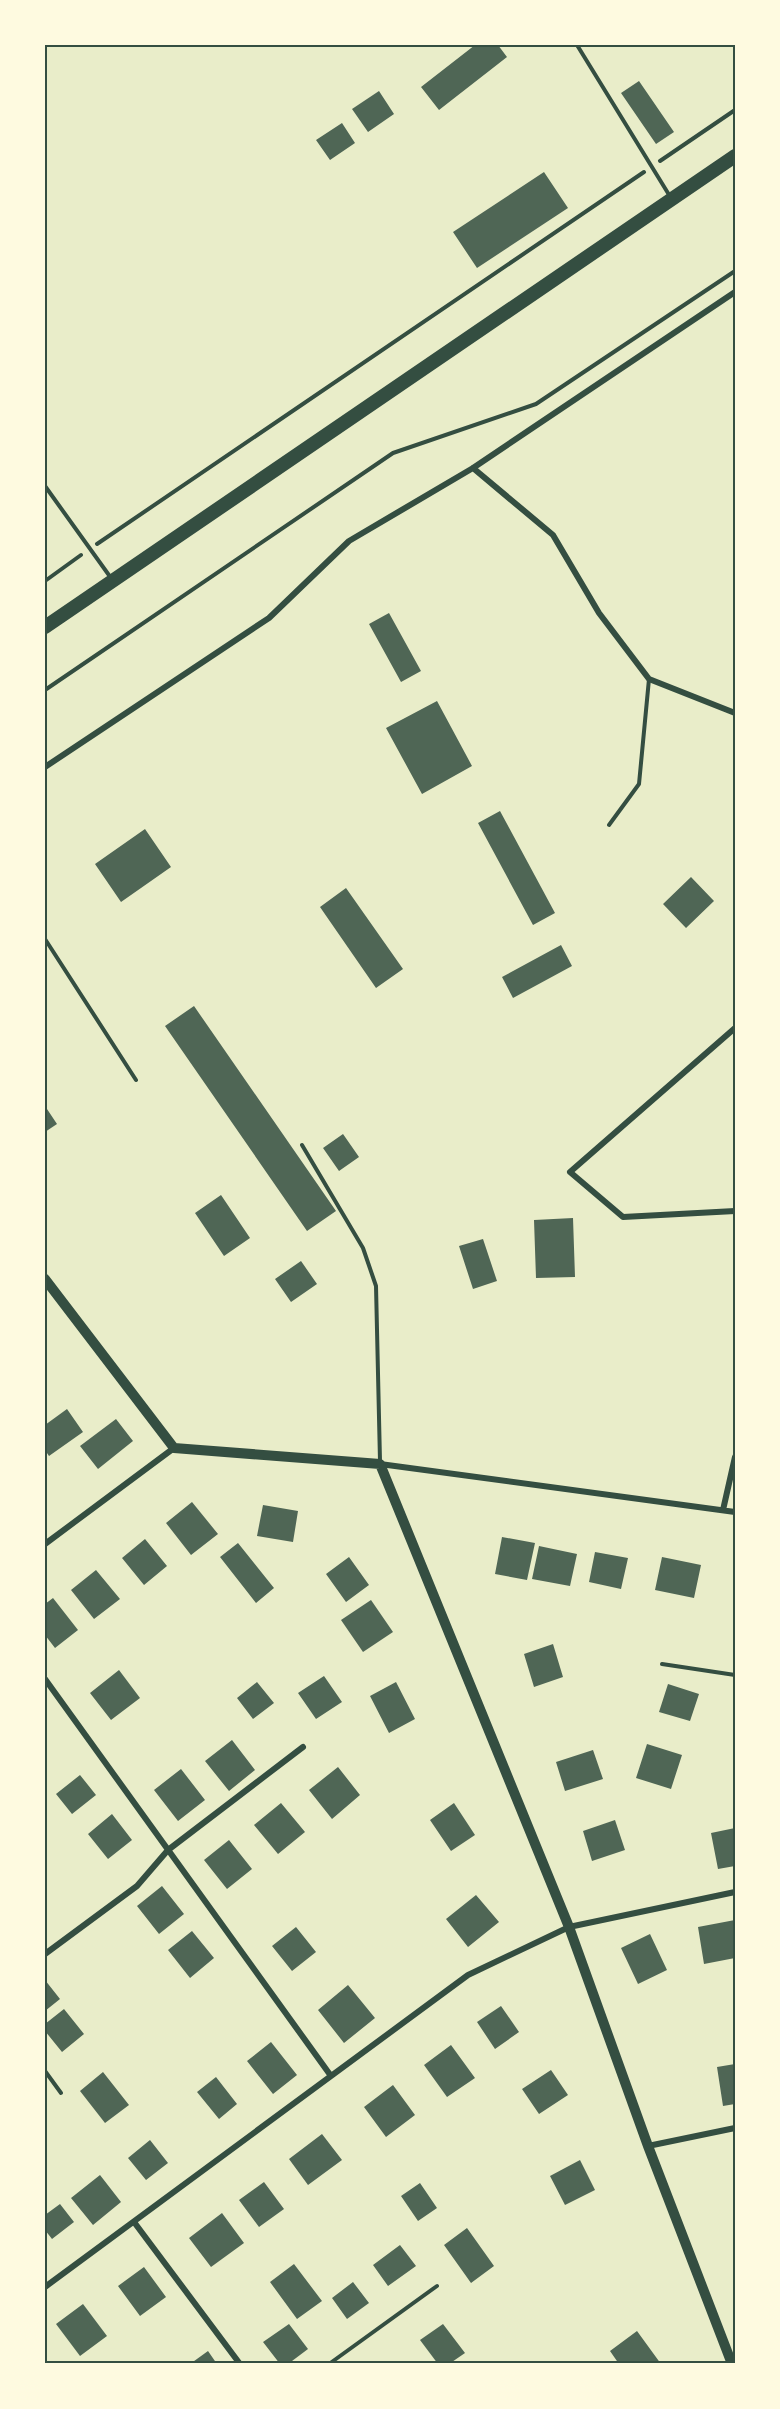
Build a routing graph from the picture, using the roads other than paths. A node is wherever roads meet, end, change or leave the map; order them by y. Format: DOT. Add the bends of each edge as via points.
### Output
graph roads {
  1 [pos="577,45"];
  2 [pos="735,156"];
  3 [pos="671,198"];
  4 [pos="735,292"];
  5 [pos="473,468"];
  6 [pos="45,486"];
  7 [pos="113,581"];
  8 [pos="45,627"];
  9 [pos="649,679"];
  10 [pos="735,713"];
  11 [pos="45,767"];
  12 [pos="609,825"];
  13 [pos="45,939"];
  14 [pos="735,1028"];
  15 [pos="136,1080"];
  16 [pos="302,1145"];
  17 [pos="735,1211"];
  18 [pos="45,1280"];
  19 [pos="174,1448"];
  20 [pos="735,1457"];
  21 [pos="380,1464"];
  22 [pos="723,1510"];
  23 [pos="735,1512"];
  24 [pos="45,1544"];
  25 [pos="662,1665"];
  26 [pos="735,1675"];
  27 [pos="45,1679"];
  28 [pos="303,1747"];
  29 [pos="168,1850"];
  30 [pos="735,1892"];
  31 [pos="569,1927"];
  32 [pos="45,1954"];
  33 [pos="45,2072"];
  34 [pos="331,2076"];
  35 [pos="61,2093"];
  36 [pos="735,2128"];
  37 [pos="648,2146"];
  38 [pos="134,2222"];
  39 [pos="437,2286"];
  40 [pos="45,2287"];
  41 [pos="240,2364"];
  42 [pos="329,2364"];
  43 [pos="732,2364"];
  1 -- 3 [label="lane"];
  2 -- 3 [label="highway"];
  3 -- 7 [label="highway"];
  4 -- 5 [label="street"];
  5 -- 9 [label="street" via="553,535 600,613"];
  5 -- 11 [label="street" via="349,541 269,618"];
  6 -- 7 [label="lane"];
  7 -- 8 [label="highway"];
  9 -- 10 [label="street"];
  9 -- 12 [label="lane" via="639,784"];
  13 -- 15 [label="lane"];
  14 -- 17 [label="street" via="570,1172 623,1217"];
  16 -- 21 [label="lane" via="363,1248 376,1286"];
  18 -- 19 [label="street"];
  19 -- 21 [label="street"];
  19 -- 24 [label="street"];
  20 -- 22 [label="street"];
  21 -- 22 [label="street"];
  21 -- 31 [label="street"];
  22 -- 23 [label="street"];
  25 -- 26 [label="lane"];
  27 -- 29 [label="street"];
  28 -- 29 [label="street"];
  29 -- 32 [label="street" via="137,1886"];
  29 -- 34 [label="street"];
  30 -- 31 [label="street"];
  31 -- 34 [label="street" via="468,1975"];
  31 -- 37 [label="street"];
  33 -- 35 [label="lane"];
  34 -- 38 [label="street"];
  36 -- 37 [label="street"];
  37 -- 43 [label="street"];
  38 -- 40 [label="street"];
  38 -- 41 [label="street"];
  39 -- 42 [label="lane"];
}
